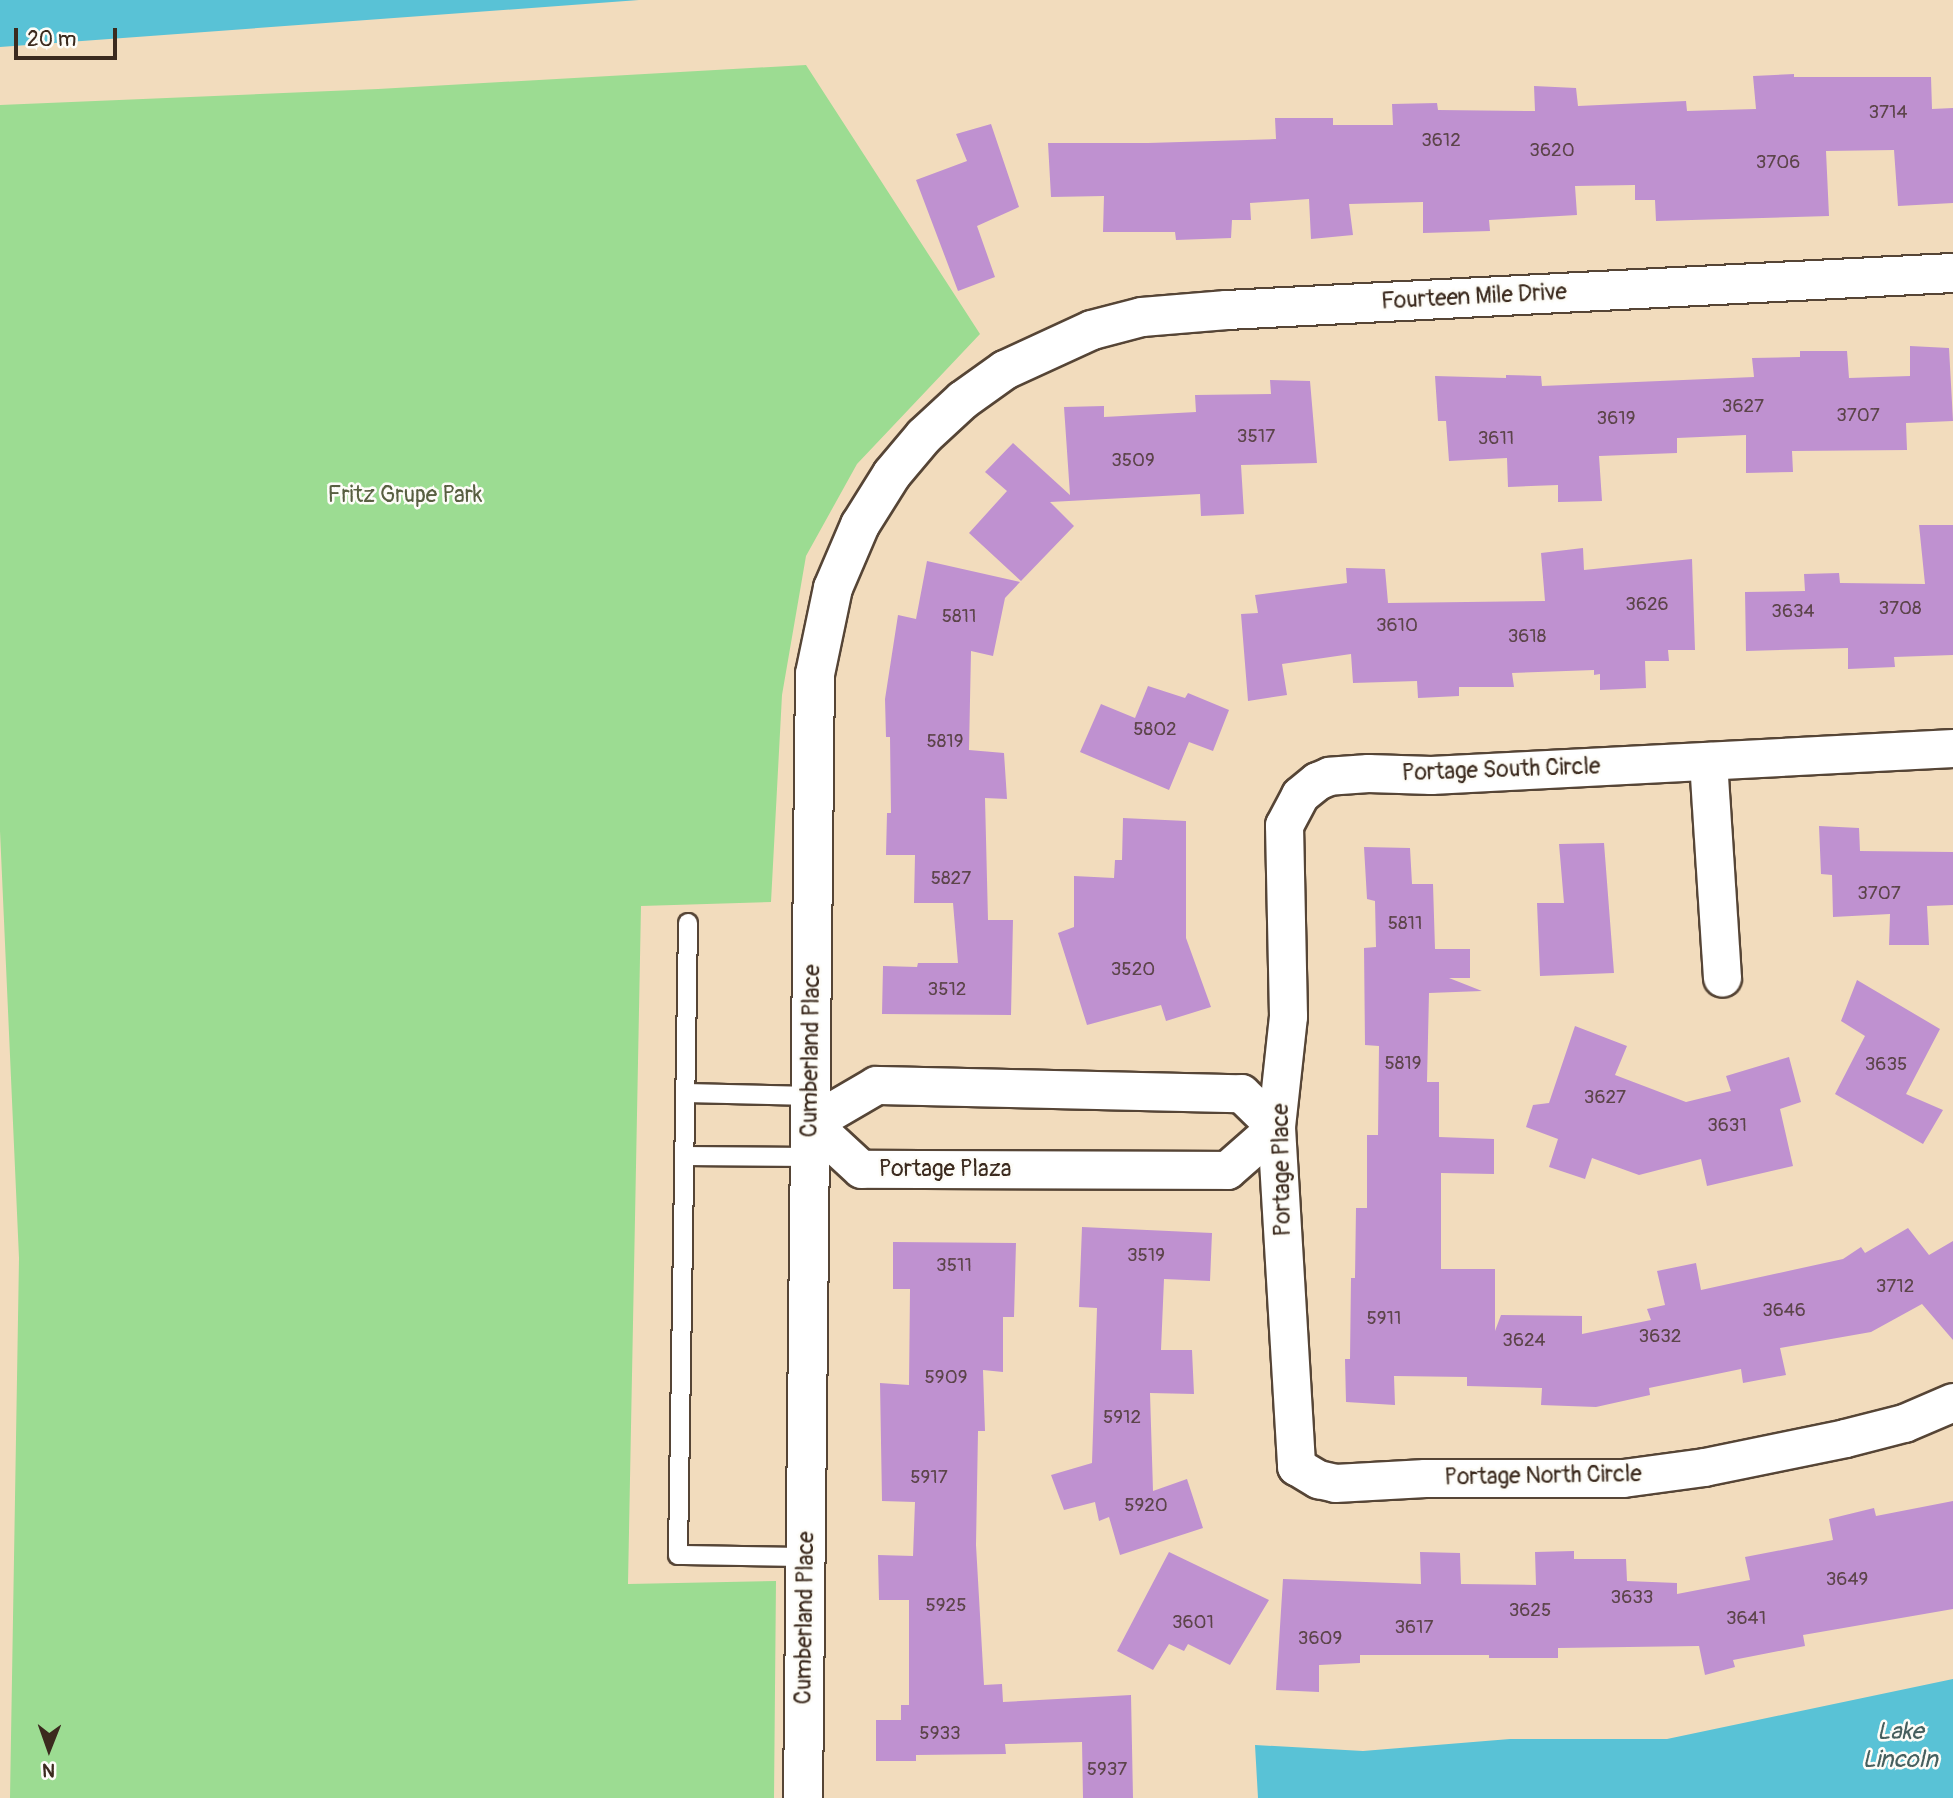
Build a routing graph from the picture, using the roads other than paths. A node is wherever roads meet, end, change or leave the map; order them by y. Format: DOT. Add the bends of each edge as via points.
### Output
graph roads {
  1 [pos="1953,273"];
  2 [pos="1005,370"];
  3 [pos="1953,748"];
  4 [pos="1708,761"];
  5 [pos="1300,795"];
  6 [pos="688,923"];
  7 [pos="1722,978"];
  8 [pos="686,1093"];
  9 [pos="811,1125"];
  10 [pos="1276,1127"];
  11 [pos="685,1156"];
  12 [pos="1953,1402"];
  13 [pos="1296,1466"];
  14 [pos="806,1557"];
  15 [pos="803,1798"];
  1 -- 2 [label="street, Fourteen Mile Drive" via="1142,317 1092,330"];
  2 -- 9 [label="street, Cumberland Place" via="933,427 892,474 860,525 833,588 815,674"];
  3 -- 4 [label="street, Portage South Circle"];
  4 -- 5 [label="street, Portage South Circle" via="1329,776"];
  4 -- 7 [label="street"];
  5 -- 10 [label="street, Portage Place" via="1284,825 1288,1016"];
  6 -- 8 [label="lane"];
  8 -- 9 [label="lane"];
  8 -- 11 [label="lane"];
  9 -- 10 [label="street" via="876,1085 1241,1093"];
  9 -- 10 [label="street, Portage Plaza" via="862,1169 1227,1170"];
  9 -- 11 [label="lane"];
  9 -- 14 [label="street, Cumberland Place"];
  10 -- 13 [label="street, Portage Place"];
  11 -- 14 [label="lane" via="678,1555"];
  12 -- 13 [label="street, Portage North Circle" via="1904,1423 1845,1438 1623,1478 1335,1483"];
  14 -- 15 [label="street, Cumberland Place"];
}
